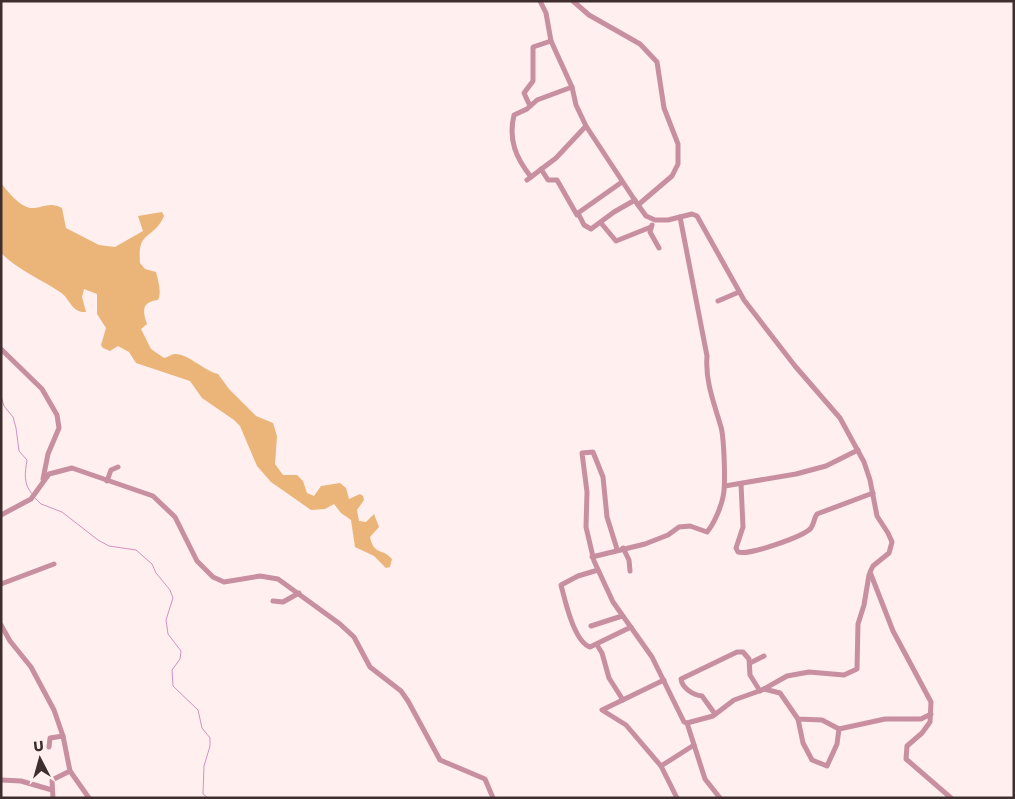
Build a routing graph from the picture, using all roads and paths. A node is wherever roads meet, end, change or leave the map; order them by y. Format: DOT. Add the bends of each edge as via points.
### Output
graph roads {
  1 [pos="540,1"];
  2 [pos="573,1"];
  3 [pos="551,41"];
  4 [pos="572,87"];
  5 [pos="530,106"];
  6 [pos="586,126"];
  7 [pos="541,169"];
  8 [pos="622,182"];
  9 [pos="636,202"];
  10 [pos="577,215"];
  11 [pos="680,217"];
  12 [pos="655,220"];
  13 [pos="601,223"];
  14 [pos="651,226"];
  15 [pos="659,248"];
  16 [pos="739,292"];
  17 [pos="718,301"];
  18 [pos="1,348"];
  19 [pos="858,450"];
  20 [pos="118,467"];
  21 [pos="43,480"];
  22 [pos="107,481"];
  23 [pos="741,484"];
  24 [pos="725,486"];
  25 [pos="872,493"];
  26 [pos="1,515"];
  27 [pos="623,548"];
  28 [pos="617,549"];
  29 [pos="592,557"];
  30 [pos="54,564"];
  31 [pos="598,570"];
  32 [pos="630,571"];
  33 [pos="870,572"];
  34 [pos="1,584"];
  35 [pos="299,593"];
  36 [pos="273,601"];
  37 [pos="622,616"];
  38 [pos="1,625"];
  39 [pos="591,626"];
  40 [pos="631,627"];
  41 [pos="597,645"];
  42 [pos="764,656"];
  43 [pos="750,663"];
  44 [pos="664,680"];
  45 [pos="762,690"];
  46 [pos="624,700"];
  47 [pos="715,714"];
  48 [pos="932,714"];
  49 [pos="798,719"];
  50 [pos="687,723"];
  51 [pos="839,729"];
  52 [pos="63,736"];
  53 [pos="694,746"];
  54 [pos="49,747"];
  55 [pos="661,766"];
  56 [pos="70,771"];
  57 [pos="1,780"];
  58 [pos="52,790"];
  59 [pos="492,797"];
  60 [pos="53,798"];
  61 [pos="89,798"];
  62 [pos="677,798"];
  63 [pos="720,798"];
  64 [pos="951,798"];
  1 -- 3 [label="street" via="546,13"];
  2 -- 9 [label="street" via="587,14 640,44 657,62 664,111 678,144 678,164 672,176"];
  3 -- 4 [label="street"];
  3 -- 5 [label="street" via="533,47 533,81 524,93"];
  4 -- 5 [label="street" via="537,100"];
  4 -- 6 [label="street" via="576,106"];
  5 -- 7 [label="street" via="514,115 512,143 529,178"];
  6 -- 7 [label="street"];
  6 -- 8 [label="street"];
  7 -- 10 [label="street" via="548,180 558,180"];
  8 -- 9 [label="street"];
  8 -- 10 [label="street"];
  9 -- 12 [label="street" via="646,216"];
  9 -- 13 [label="street" via="614,212"];
  10 -- 13 [label="street" via="590,229"];
  11 -- 12 [label="street"];
  11 -- 16 [label="street" via="697,216"];
  11 -- 24 [label="street" via="706,356 705,367 714,411 722,428"];
  12 -- 14 [label="street"];
  13 -- 14 [label="street" via="616,241"];
  14 -- 15 [label="street" via="650,232"];
  16 -- 17 [label="street"];
  16 -- 19 [label="street" via="795,366 840,418"];
  18 -- 21 [label="street" via="42,389 57,415 58,428"];
  19 -- 23 [label="street" via="824,466"];
  19 -- 25 [label="street"];
  20 -- 22 [label="street" via="111,470"];
  21 -- 22 [label="street" via="57,471 72,468"];
  21 -- 26 [label="street" via="31,499"];
  22 -- 35 [label="street" via="144,492 163,503 175,517 197,561 213,577 224,582 270,577"];
  23 -- 24 [label="street"];
  23 -- 25 [label="street" via="743,527 736,548 745,554 770,548 807,530 817,514"];
  24 -- 27 [label="street" via="723,499 707,532 690,526 679,527 650,542"];
  25 -- 33 [label="street" via="877,516 892,542 889,553"];
  27 -- 28 [label="street"];
  27 -- 32 [label="street"];
  28 -- 29 [label="street"];
  28 -- 29 [label="street" via="607,517 603,477 595,455 586,451 582,453 587,492 586,527"];
  29 -- 31 [label="street"];
  30 -- 34 [label="street"];
  31 -- 37 [label="street"];
  31 -- 41 [label="street" via="561,585 576,632 585,645"];
  33 -- 45 [label="street" via="858,624 857,669 844,674 795,674"];
  33 -- 48 [label="street" via="893,631 929,696"];
  35 -- 36 [label="street" via="283,602"];
  35 -- 59 [label="street" via="354,637 370,667 401,691 440,760 485,779"];
  37 -- 39 [label="street"];
  37 -- 40 [label="street"];
  38 -- 52 [label="street" via="37,678"];
  40 -- 41 [label="street"];
  40 -- 44 [label="street"];
  41 -- 46 [label="street" via="609,678"];
  42 -- 43 [label="street"];
  43 -- 45 [label="street" via="750,675"];
  43 -- 47 [label="street" via="743,652 737,652 681,679 693,694 702,696"];
  44 -- 46 [label="street"];
  44 -- 50 [label="street"];
  45 -- 47 [label="street" via="734,700"];
  45 -- 49 [label="street" via="780,693"];
  46 -- 55 [label="street" via="602,710 626,725"];
  47 -- 50 [label="street"];
  48 -- 51 [label="street" via="921,719 884,719"];
  48 -- 64 [label="street" via="922,732 907,746 906,759"];
  49 -- 51 [label="street" via="822,720"];
  49 -- 51 [label="street" via="803,743 812,760 827,766 837,744"];
  50 -- 53 [label="street"];
  52 -- 54 [label="street" via="50,738"];
  52 -- 56 [label="street"];
  53 -- 55 [label="street"];
  53 -- 63 [label="street" via="706,779"];
  55 -- 62 [label="street"];
  56 -- 58 [label="street" via="54,778"];
  56 -- 61 [label="street"];
  57 -- 58 [label="street" via="21,781"];
  58 -- 60 [label="street"];
}
